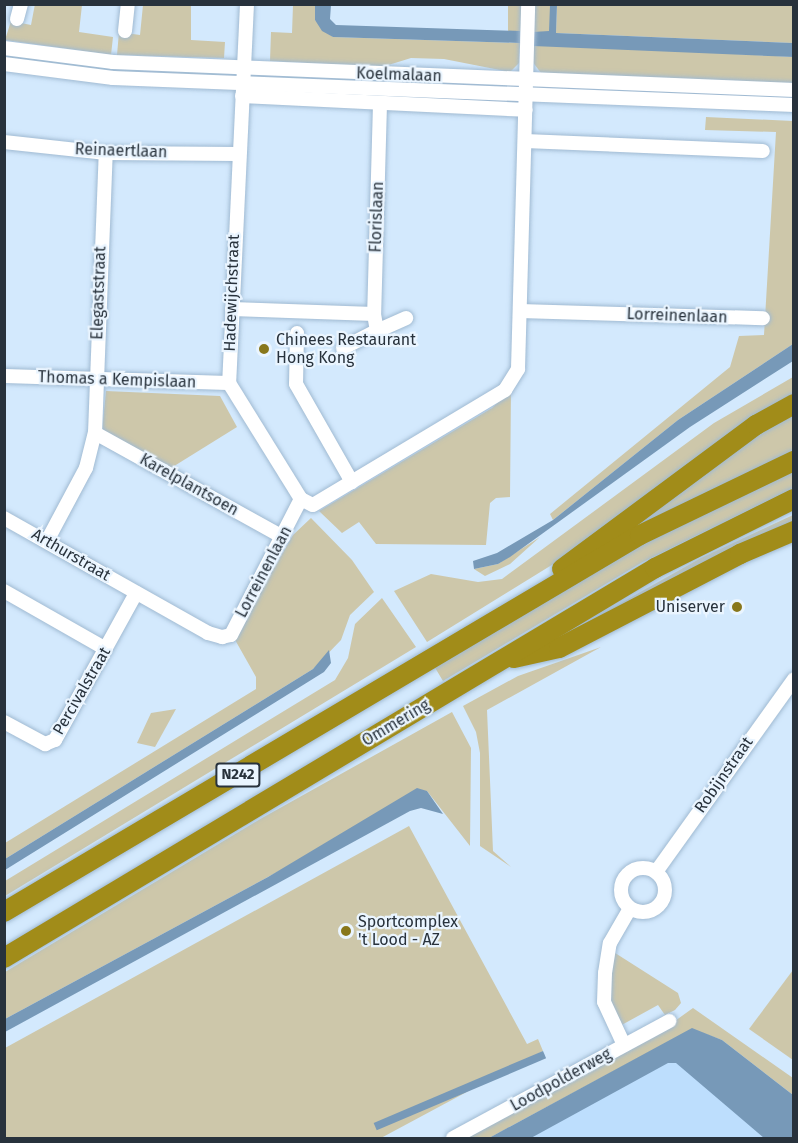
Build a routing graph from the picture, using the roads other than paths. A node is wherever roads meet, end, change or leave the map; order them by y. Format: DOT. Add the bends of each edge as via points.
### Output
graph roads {
  1 [pos="21,4"];
  2 [pos="128,4"];
  3 [pos="247,4"];
  4 [pos="528,4"];
  5 [pos="17,19"];
  6 [pos="125,31"];
  7 [pos="4,48"];
  8 [pos="4,64"];
  9 [pos="243,67"];
  10 [pos="526,80"];
  11 [pos="242,89"];
  12 [pos="794,90"];
  13 [pos="526,95"];
  14 [pos="380,104"];
  15 [pos="794,105"];
  16 [pos="526,110"];
  17 [pos="525,141"];
  18 [pos="4,142"];
  19 [pos="763,151"];
  20 [pos="106,153"];
  21 [pos="238,154"];
  22 [pos="232,309"];
  23 [pos="520,311"];
  24 [pos="374,314"];
  25 [pos="406,318"];
  26 [pos="763,318"];
  27 [pos="377,331"];
  28 [pos="297,333"];
  29 [pos="343,348"];
  30 [pos="4,376"];
  31 [pos="95,380"];
  32 [pos="229,382"];
  33 [pos="794,404"];
  34 [pos="95,433"];
  35 [pos="794,461"];
  36 [pos="352,482"];
  37 [pos="301,499"];
  38 [pos="794,500"];
  39 [pos="4,518"];
  40 [pos="794,531"];
  41 [pos="283,537"];
  42 [pos="47,541"];
  43 [pos="4,591"];
  44 [pos="136,593"];
  45 [pos="470,636"];
  46 [pos="106,649"];
  47 [pos="497,662"];
  48 [pos="794,679"];
  49 [pos="4,722"];
  50 [pos="656,872"];
  51 [pos="630,909"];
  52 [pos="4,912"];
  53 [pos="4,958"];
  54 [pos="669,1021"];
  55 [pos="624,1045"];
  56 [pos="453,1138"];
  1 -- 5 [label="street"];
  2 -- 6 [label="street"];
  3 -- 9 [label="street, Hadewijchstraat"];
  4 -- 10 [label="street"];
  7 -- 9 [label="street, Koelmalaan" via="113,62"];
  8 -- 11 [label="street, Koelmalaan"];
  9 -- 10 [label="street, Koelmalaan"];
  9 -- 11 [label="street, Hadewijchstraat"];
  10 -- 12 [label="street, Koelmalaan"];
  10 -- 13 [label="street"];
  11 -- 13 [label="street, Koelmalaan"];
  11 -- 14 [label="street, Koelmalaan"];
  11 -- 21 [label="street, Hadewijchstraat"];
  13 -- 15 [label="street, Koelmalaan"];
  13 -- 16 [label="street"];
  14 -- 16 [label="street, Koelmalaan"];
  14 -- 24 [label="street, Florislaan"];
  16 -- 17 [label="street"];
  17 -- 19 [label="street"];
  17 -- 23 [label="street"];
  18 -- 20 [label="street, Reinaertlaan"];
  20 -- 21 [label="street, Reinaertlaan"];
  20 -- 31 [label="street, Elegaststraat"];
  21 -- 22 [label="street, Hadewijchstraat"];
  22 -- 24 [label="street"];
  22 -- 32 [label="street, Hadewijchstraat"];
  23 -- 26 [label="street, Lorreinenlaan"];
  23 -- 36 [label="street" via="518,369 505,390"];
  24 -- 27 [label="street, Florislaan"];
  25 -- 27 [label="street"];
  27 -- 29 [label="street"];
  28 -- 36 [label="street" via="296,384"];
  30 -- 31 [label="street, Thomas a Kempislaan"];
  31 -- 32 [label="street, Thomas a Kempislaan"];
  31 -- 34 [label="street, Elegaststraat"];
  32 -- 37 [label="street"];
  33 -- 45 [label="highway, N242" via="756,425"];
  34 -- 41 [label="street, Karelplantsoen"];
  34 -- 42 [label="street, Elegaststraat" via="86,468"];
  35 -- 45 [label="highway, N242" via="640,535"];
  36 -- 37 [label="street" via="313,505"];
  37 -- 41 [label="street, Lorreinenlaan"];
  38 -- 47 [label="highway, Ommering / N242" via="655,568"];
  39 -- 42 [label="street, Arthurstraat"];
  40 -- 47 [label="highway, N242" via="740,554 559,648"];
  41 -- 44 [label="street, Lorreinenlaan" via="231,635 208,633"];
  42 -- 44 [label="street, Arthurstraat"];
  43 -- 46 [label="street"];
  44 -- 46 [label="street, Percivalstraat"];
  45 -- 52 [label="highway, N242"];
  46 -- 49 [label="street, Percivalstraat" via="56,740 45,744"];
  47 -- 53 [label="highway, Ommering / N242"];
  48 -- 50 [label="street, Robijnstraat"];
  50 -- 51 [label="street" via="665,891 659,905 646,912"];
  50 -- 51 [label="street" via="643,868 625,876 621,895"];
  51 -- 55 [label="street" via="609,943 604,974 604,1002"];
  54 -- 55 [label="street, Loodpolderweg"];
  55 -- 56 [label="street, Loodpolderweg"];
}
